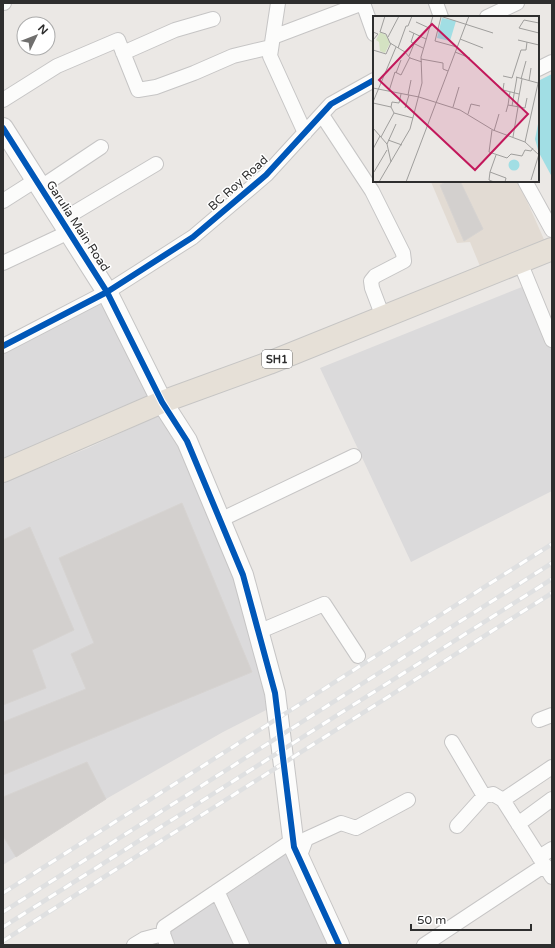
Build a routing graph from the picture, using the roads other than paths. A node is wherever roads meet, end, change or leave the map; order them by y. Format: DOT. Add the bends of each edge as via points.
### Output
graph roads {
  1 [pos="278,3"];
  2 [pos="363,3"];
  3 [pos="436,3"];
  4 [pos="517,3"];
  5 [pos="441,16"];
  6 [pos="489,16"];
  7 [pos="213,19"];
  8 [pos="373,31"];
  9 [pos="272,42"];
  10 [pos="123,53"];
  11 [pos="552,62"];
  12 [pos="539,68"];
  13 [pos="373,81"];
  14 [pos="3,100"];
  15 [pos="322,115"];
  16 [pos="3,128"];
  17 [pos="305,133"];
  18 [pos="101,147"];
  19 [pos="156,164"];
  20 [pos="526,182"];
  21 [pos="39,184"];
  22 [pos="3,201"];
  23 [pos="66,226"];
  24 [pos="552,230"];
  25 [pos="552,249"];
  26 [pos="520,262"];
  27 [pos="3,263"];
  28 [pos="107,292"];
  29 [pos="383,317"];
  30 [pos="552,340"];
  31 [pos="3,346"];
  32 [pos="162,402"];
  33 [pos="354,456"];
  34 [pos="3,471"];
  35 [pos="220,520"];
  36 [pos="258,632"];
  37 [pos="358,656"];
  38 [pos="552,714"];
  39 [pos="539,720"];
  40 [pos="452,742"];
  41 [pos="552,768"];
  42 [pos="484,796"];
  43 [pos="408,800"];
  44 [pos="503,800"];
  45 [pos="552,800"];
  46 [pos="518,824"];
  47 [pos="457,826"];
  48 [pos="296,849"];
  49 [pos="552,849"];
  50 [pos="545,866"];
  51 [pos="216,892"];
  52 [pos="165,939"];
  53 [pos="134,945"];
  54 [pos="242,945"];
  55 [pos="339,945"];
  56 [pos="424,945"];
  1 -- 9 [label="street"];
  2 -- 8 [label="street"];
  2 -- 9 [label="street"];
  3 -- 5 [label="street"];
  4 -- 6 [label="street"];
  7 -- 10 [label="street" via="176,30"];
  9 -- 10 [label="street" via="156,87 138,90"];
  9 -- 17 [label="street" via="270,56"];
  10 -- 14 [label="street" via="118,40 57,66"];
  11 -- 12 [label="street"];
  13 -- 15 [label="street, BC Roy Road" via="331,104"];
  15 -- 17 [label="street, BC Roy Road"];
  15 -- 29 [label="street" via="372,190 403,253 404,261 375,276 371,281"];
  16 -- 21 [label="street, Garulia Main Road"];
  17 -- 28 [label="street, BC Roy Road" via="266,175 193,237"];
  18 -- 21 [label="street"];
  19 -- 23 [label="street"];
  20 -- 24 [label="street"];
  21 -- 22 [label="street"];
  21 -- 23 [label="street, Garulia Main Road"];
  23 -- 27 [label="street"];
  23 -- 28 [label="street, Garulia Main Road"];
  25 -- 26 [label="main road, SH1"];
  26 -- 29 [label="main road, SH1"];
  26 -- 30 [label="street"];
  28 -- 31 [label="street, BC Roy Road"];
  28 -- 32 [label="street, Garulia Main Road"];
  29 -- 32 [label="main road, SH1"];
  32 -- 34 [label="main road, SH1"];
  32 -- 35 [label="street, Garulia Main Road" via="187,441"];
  33 -- 35 [label="street"];
  35 -- 36 [label="street, Garulia Main Road" via="243,575"];
  36 -- 37 [label="street" via="324,604"];
  36 -- 48 [label="street, Garulia Main Road" via="275,693"];
  38 -- 39 [label="street"];
  40 -- 42 [label="street"];
  41 -- 44 [label="street"];
  42 -- 44 [label="street" via="493,794"];
  42 -- 47 [label="street"];
  43 -- 48 [label="street" via="356,828 341,823 306,839"];
  44 -- 46 [label="street"];
  45 -- 46 [label="street"];
  46 -- 50 [label="street"];
  48 -- 51 [label="street"];
  48 -- 55 [label="street, Garulia Main Road"];
  49 -- 50 [label="street"];
  50 -- 56 [label="street"];
  51 -- 52 [label="street" via="164,926"];
  51 -- 54 [label="street"];
  52 -- 53 [label="street" via="144,939"];
}
